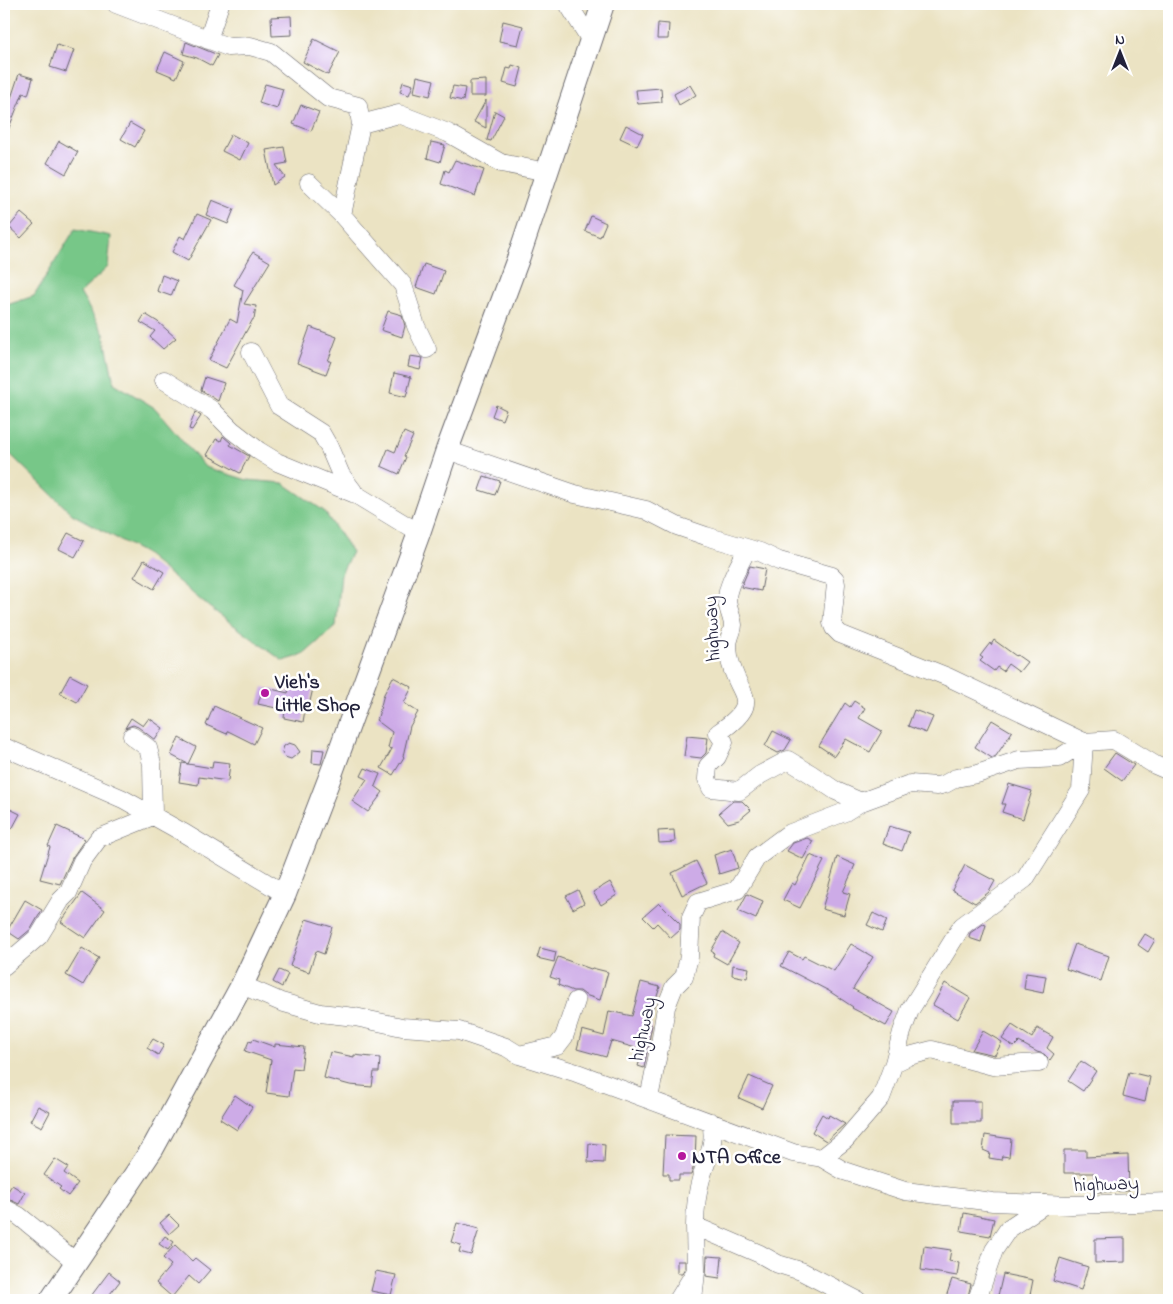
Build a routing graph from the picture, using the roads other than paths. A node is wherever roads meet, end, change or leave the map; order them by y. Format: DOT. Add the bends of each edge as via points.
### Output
graph roads {
  1 [pos="116,4"];
  2 [pos="220,4"];
  3 [pos="568,4"];
  4 [pos="603,4"];
  5 [pos="590,39"];
  6 [pos="208,40"];
  7 [pos="361,124"];
  8 [pos="548,172"];
  9 [pos="309,183"];
  10 [pos="342,215"];
  11 [pos="427,349"];
  12 [pos="251,352"];
  13 [pos="164,380"];
  14 [pos="447,450"];
  15 [pos="355,494"];
  16 [pos="419,533"];
  17 [pos="747,549"];
  18 [pos="132,736"];
  19 [pos="1084,742"];
  20 [pos="4,747"];
  21 [pos="1169,771"];
  22 [pos="861,802"];
  23 [pos="153,816"];
  24 [pos="285,894"];
  25 [pos="4,966"];
  26 [pos="242,985"];
  27 [pos="576,1001"];
  28 [pos="519,1055"];
  29 [pos="894,1063"];
  30 [pos="1039,1063"];
  31 [pos="649,1098"];
  32 [pos="711,1122"];
  33 [pos="822,1158"];
  34 [pos="1169,1202"];
  35 [pos="1045,1204"];
  36 [pos="4,1208"];
  37 [pos="695,1226"];
  38 [pos="77,1263"];
  39 [pos="696,1272"];
  40 [pos="855,1299"];
  41 [pos="51,1300"];
  42 [pos="678,1300"];
  43 [pos="692,1300"];
  44 [pos="979,1300"];
  1 -- 6 [label="street"];
  2 -- 6 [label="street"];
  3 -- 5 [label="street"];
  4 -- 5 [label="main road"];
  5 -- 8 [label="main road"];
  6 -- 7 [label="street" via="228,47 250,46 271,52 328,98 358,106"];
  7 -- 8 [label="street" via="399,114 448,133 501,163"];
  7 -- 10 [label="street"];
  8 -- 14 [label="main road"];
  9 -- 10 [label="street"];
  10 -- 11 [label="street" via="403,285"];
  12 -- 15 [label="street" via="279,406 321,433 341,475"];
  13 -- 15 [label="street" via="212,410 232,430 278,462"];
  14 -- 16 [label="main road"];
  14 -- 17 [label="street" via="575,494 646,510 677,526"];
  15 -- 16 [label="street"];
  16 -- 24 [label="main road"];
  17 -- 19 [label="street" via="832,576 836,584 832,623 840,634 948,677"];
  17 -- 22 [label="street, highway" via="727,598 733,627 729,637 729,655 746,694 744,709 718,734 724,742 708,766 711,788 739,791 788,760 836,791"];
  18 -- 23 [label="street" via="148,748 152,764"];
  19 -- 21 [label="street, highway" via="1114,740"];
  19 -- 22 [label="street, highway" via="1059,758 1019,760 937,786 910,784"];
  19 -- 29 [label="street" via="1081,790 1025,879 962,926 910,1010"];
  20 -- 23 [label="street" via="123,799"];
  22 -- 31 [label="street, highway" via="845,812 788,834 757,857 737,890 698,902 691,917 689,957 684,977 674,987 666,1007"];
  23 -- 24 [label="street"];
  23 -- 25 [label="street" via="99,838 39,936"];
  24 -- 26 [label="main road"];
  26 -- 28 [label="street, highway" via="280,1002 320,1014 355,1017 402,1027 458,1031 506,1047"];
  26 -- 38 [label="main road" via="153,1148"];
  27 -- 28 [label="street" via="564,1036 557,1046"];
  28 -- 31 [label="street, highway"];
  29 -- 30 [label="street" via="932,1050 993,1066"];
  29 -- 33 [label="street" via="881,1098 845,1140"];
  31 -- 32 [label="street, highway"];
  32 -- 33 [label="street, highway" via="793,1153"];
  32 -- 37 [label="street" via="714,1134 695,1206"];
  33 -- 35 [label="street, highway" via="844,1171 906,1191 993,1202"];
  34 -- 35 [label="street, highway"];
  35 -- 44 [label="street, highway" via="1009,1228 994,1250"];
  36 -- 38 [label="street" via="19,1216"];
  37 -- 39 [label="street"];
  37 -- 40 [label="street" via="778,1264 801,1271"];
  38 -- 41 [label="main road"];
  39 -- 42 [label="street"];
  39 -- 43 [label="street"];
}
